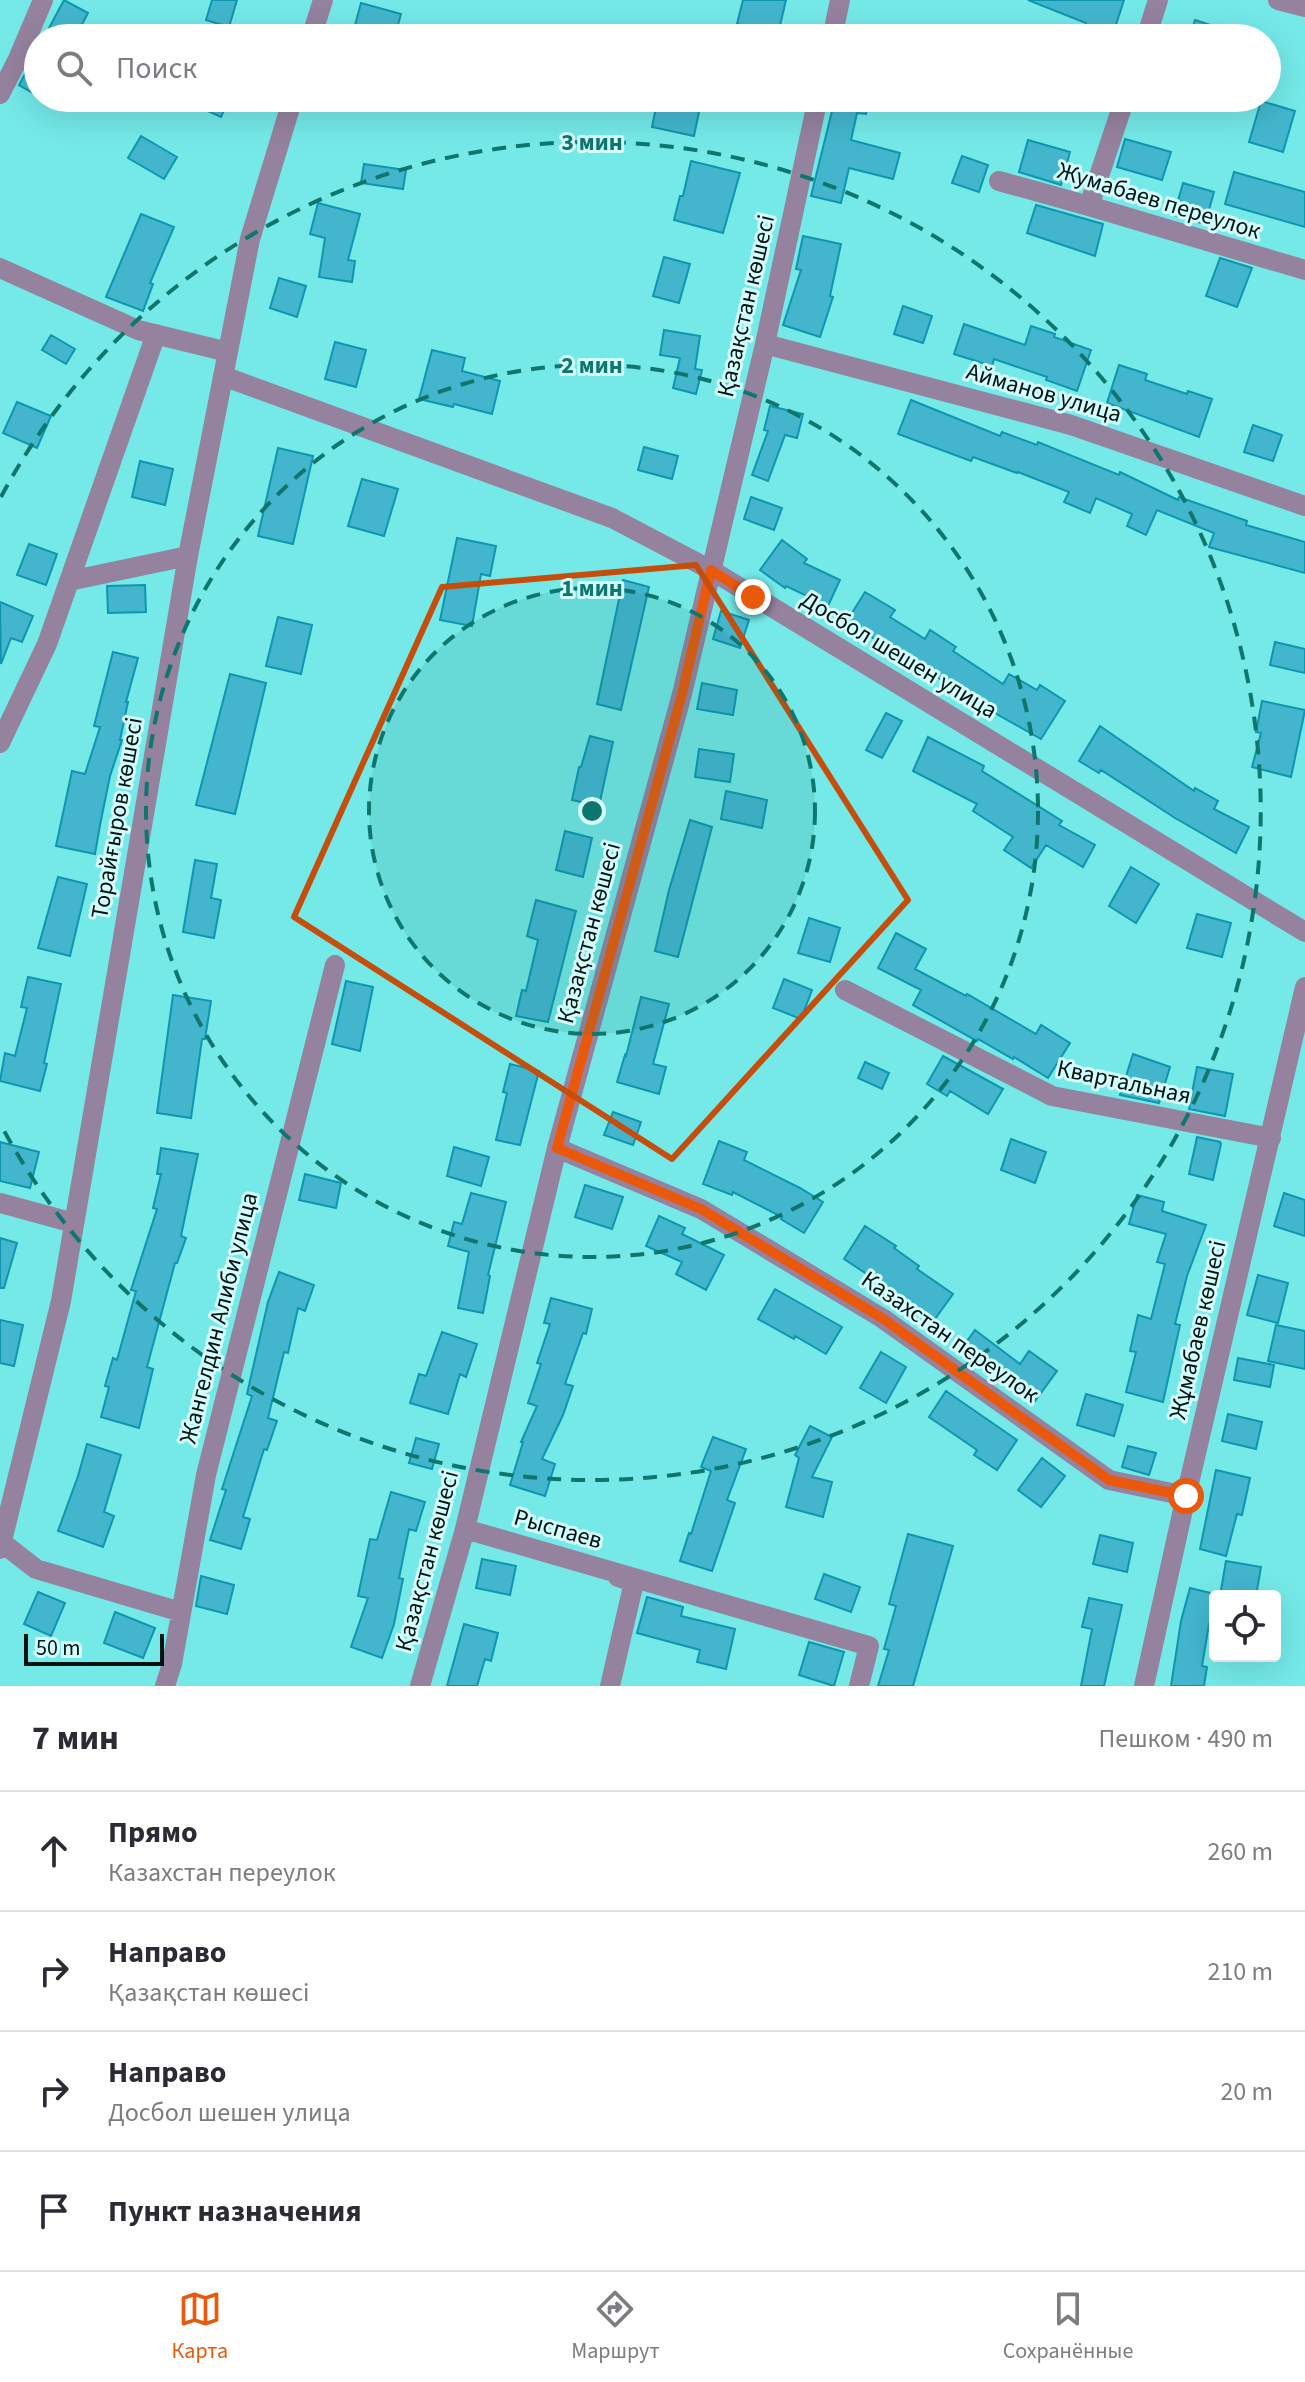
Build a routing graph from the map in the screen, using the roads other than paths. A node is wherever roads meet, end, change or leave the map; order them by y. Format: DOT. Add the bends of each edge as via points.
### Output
graph roads {
  1 [pos="43,0"];
  2 [pos="323,0"];
  3 [pos="840,0"];
  4 [pos="1158,0"];
  5 [pos="1278,0"];
  6 [pos="1301,4"];
  7 [pos="33,24"];
  8 [pos="315,24"];
  9 [pos="835,24"];
  10 [pos="1150,24"];
  11 [pos="24,45"];
  12 [pos="0,94"];
  13 [pos="289,112"];
  14 [pos="815,112"];
  15 [pos="1120,112"];
  16 [pos="999,181"];
  17 [pos="1089,206"];
  18 [pos="0,268"];
  19 [pos="1305,270"];
  20 [pos="156,334"];
  21 [pos="765,344"];
  22 [pos="228,352"];
  23 [pos="223,376"];
  24 [pos="1305,506"];
  25 [pos="188,556"];
  26 [pos="711,570"];
  27 [pos="69,581"];
  28 [pos="0,743"];
  29 [pos="1305,932"];
  30 [pos="335,965"];
  31 [pos="1305,987"];
  32 [pos="845,990"];
  33 [pos="1271,1138"];
  34 [pos="557,1148"];
  35 [pos="0,1203"];
  36 [pos="74,1223"];
  37 [pos="1186,1496"];
  38 [pos="465,1529"];
  39 [pos="1,1544"];
  40 [pos="181,1612"];
  41 [pos="165,1686"];
  42 [pos="420,1686"];
  43 [pos="610,1686"];
  44 [pos="859,1686"];
  45 [pos="1144,1686"];
  1 -- 7 [label="street"];
  2 -- 8 [label="street"];
  3 -- 9 [label="street"];
  4 -- 10 [label="street"];
  5 -- 6 [label="street"];
  11 -- 12 [label="street"];
  13 -- 22 [label="street, Торайғыров көшесі" via="250,239"];
  14 -- 21 [label="street, Қазақстан көшесі"];
  15 -- 17 [label="street"];
  16 -- 17 [label="street, Жумабаев переулок"];
  17 -- 19 [label="street, Жумабаев переулок"];
  18 -- 20 [label="street"];
  20 -- 22 [label="street"];
  20 -- 27 [label="street"];
  21 -- 24 [label="street, Айманов улица" via="1071,425"];
  21 -- 26 [label="street, Қазақстан көшесі"];
  22 -- 23 [label="street, Торайғыров көшесі"];
  23 -- 25 [label="street, Торайғыров көшесі"];
  23 -- 26 [label="street, Досбол шешен улица" via="612,518"];
  25 -- 27 [label="street"];
  25 -- 36 [label="street, Торайғыров көшесі"];
  26 -- 29 [label="street, Досбол шешен улица"];
  26 -- 34 [label="street, Қазақстан көшесі"];
  27 -- 28 [label="street" via="47,644"];
  30 -- 40 [label="street, Жангелдин Алиби улица" via="206,1475"];
  31 -- 33 [label="street, Жұмабаев көшесі"];
  32 -- 33 [label="street, Квартальная" via="1052,1096"];
  33 -- 37 [label="street, Жұмабаев көшесі"];
  34 -- 37 [label="street, Казахстан переулок" via="714,1216 882,1318 1109,1480"];
  34 -- 38 [label="street, Қазақстан көшесі"];
  35 -- 36 [label="street"];
  36 -- 39 [label="street, Торайғыров көшесі" via="61,1301"];
  37 -- 45 [label="street, Жұмабаев көшесі"];
  38 -- 42 [label="street, Қазақстан көшесі"];
  38 -- 43 [label="street, Рыспаев" via="634,1582"];
  38 -- 44 [label="street, Рыспаев" via="869,1646"];
  39 -- 40 [label="street" via="36,1569"];
  40 -- 41 [label="street, Жангелдин Алиби улица"];
}
